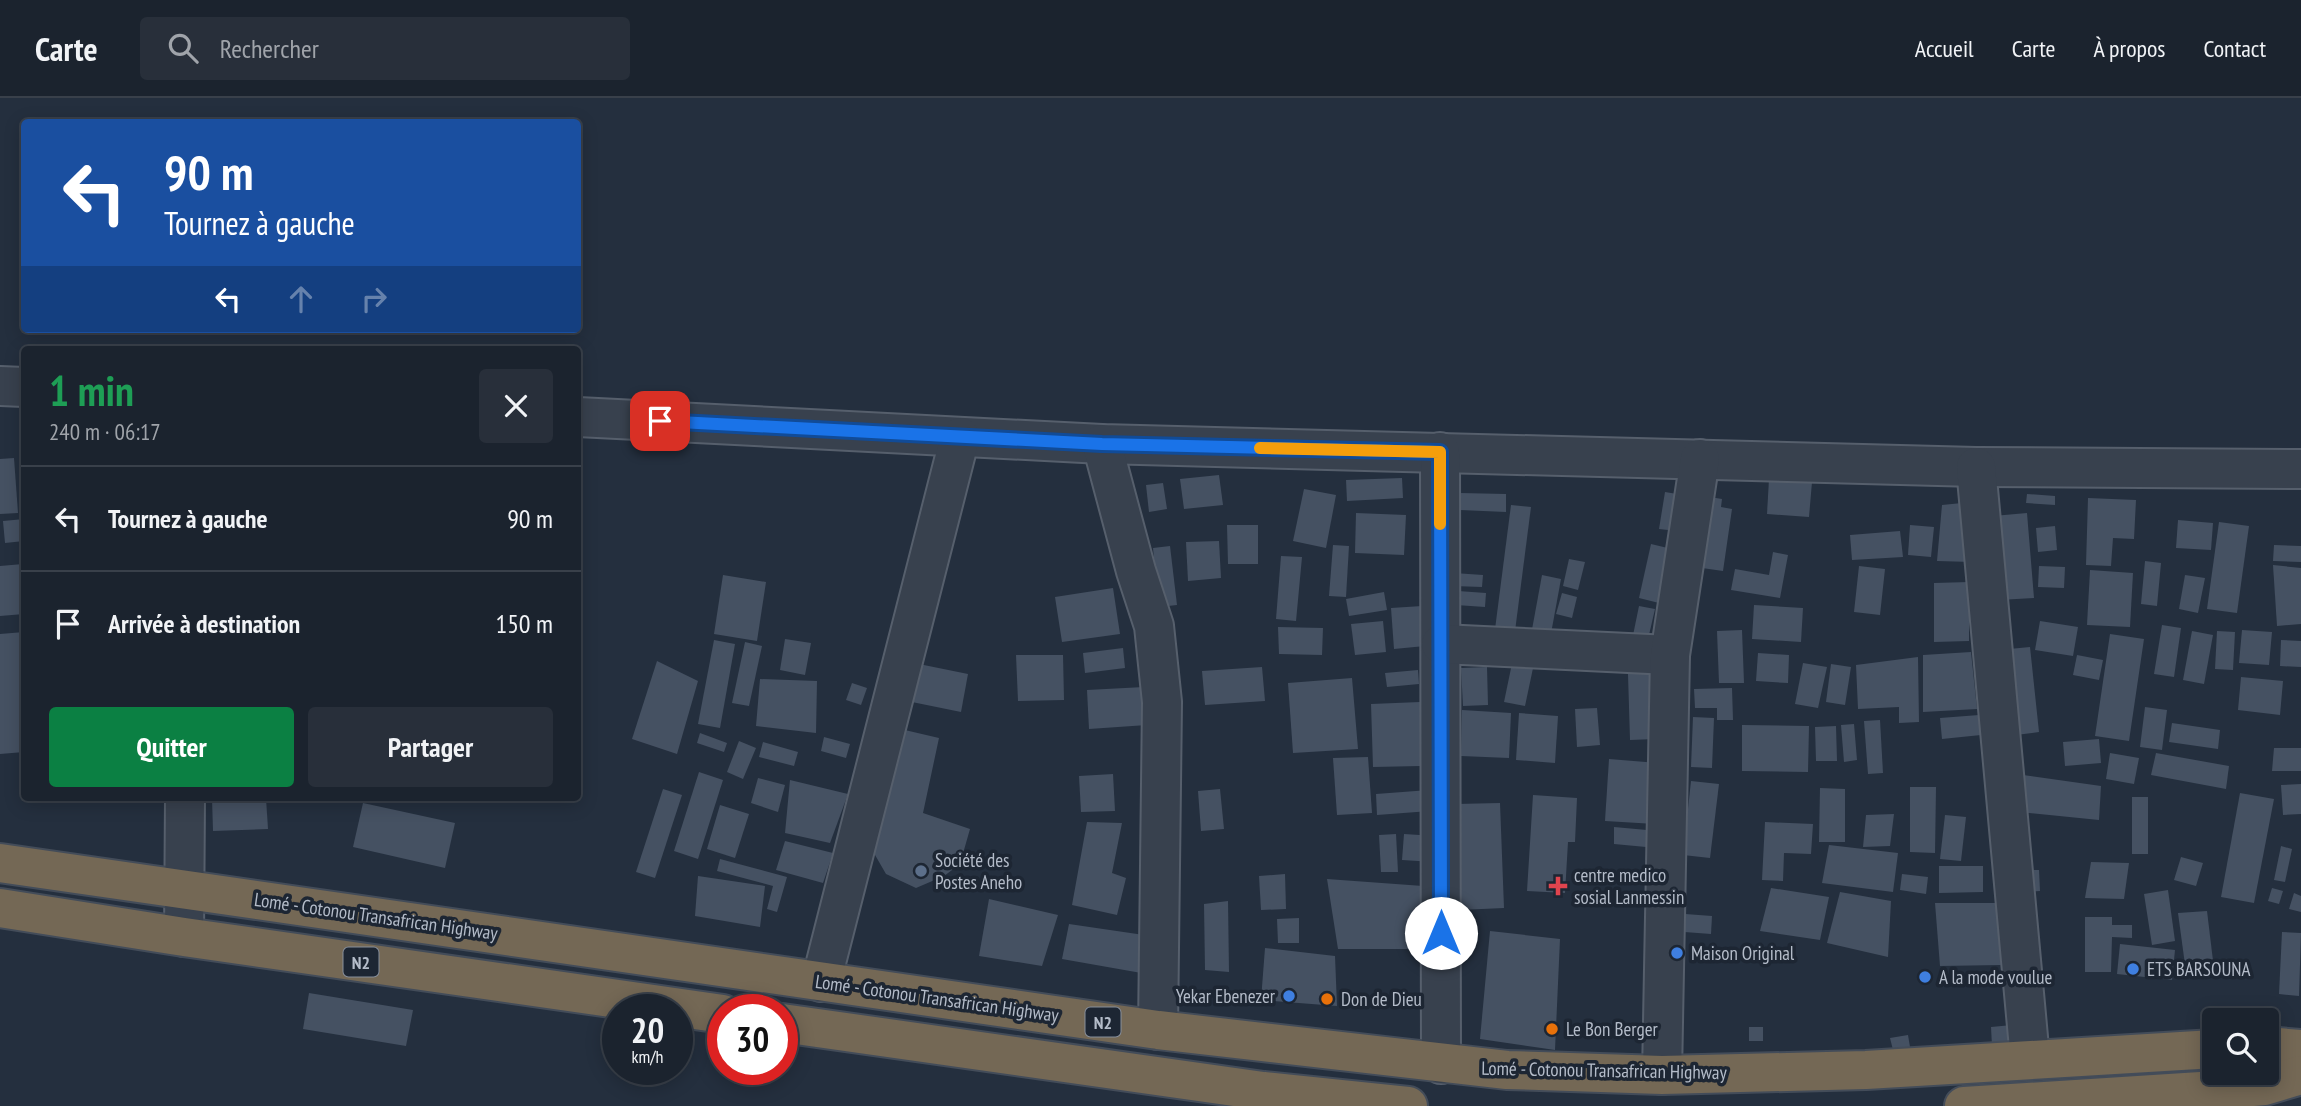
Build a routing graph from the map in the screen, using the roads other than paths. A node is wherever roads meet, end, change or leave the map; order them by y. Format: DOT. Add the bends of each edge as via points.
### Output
graph roads {
  1 [pos="0,386"];
  2 [pos="21,387"];
  3 [pos="581,416"];
  4 [pos="960,437"];
  5 [pos="1102,444"];
  6 [pos="1440,452"];
  7 [pos="1700,459"];
  8 [pos="1976,467"];
  9 [pos="2301,469"];
  10 [pos="1441,644"];
  11 [pos="1670,654"];
  12 [pos="185,801"];
  13 [pos="0,863"];
  14 [pos="185,888"];
  15 [pos="0,908"];
  16 [pos="184,937"];
  17 [pos="821,982"];
  18 [pos="707,1012"];
  19 [pos="798,1025"];
  20 [pos="1158,1030"];
  21 [pos="2279,1047"];
  22 [pos="2301,1049"];
  23 [pos="2202,1050"];
  24 [pos="2030,1059"];
  25 [pos="1441,1064"];
  26 [pos="1662,1075"];
  27 [pos="2301,1075"];
  28 [pos="1408,1106"];
  29 [pos="1964,1106"];
  1 -- 2 [label="street"];
  3 -- 4 [label="street"];
  4 -- 5 [label="street"];
  4 -- 17 [label="street"];
  5 -- 6 [label="street"];
  5 -- 20 [label="street" via="1154,626 1161,702"];
  6 -- 7 [label="street"];
  6 -- 10 [label="street"];
  7 -- 8 [label="street"];
  7 -- 11 [label="street"];
  8 -- 9 [label="street"];
  8 -- 24 [label="street"];
  10 -- 11 [label="street"];
  10 -- 25 [label="street"];
  11 -- 26 [label="street"];
  12 -- 14 [label="street"];
  13 -- 14 [label="highway, Lomé - Cotonou Transafrican Highway / N2"];
  14 -- 16 [label="street"];
  14 -- 17 [label="highway, Lomé - Cotonou Transafrican Highway / N2"];
  15 -- 16 [label="highway, N2"];
  16 -- 18 [label="highway, N2"];
  17 -- 20 [label="highway, Lomé - Cotonou Transafrican Highway / N2"];
  19 -- 28 [label="highway" via="1263,1091"];
  20 -- 25 [label="highway, Lomé - Cotonou Transafrican Highway / N2"];
  21 -- 22 [label="highway"];
  23 -- 24 [label="highway, Lomé - Cotonou Transafrican Highway / N2"];
  24 -- 26 [label="highway, Lomé - Cotonou Transafrican Highway / N2" via="1866,1070"];
  25 -- 26 [label="highway, Lomé - Cotonou Transafrican Highway / N2"];
  27 -- 29 [label="highway" via="2232,1089"];
}
